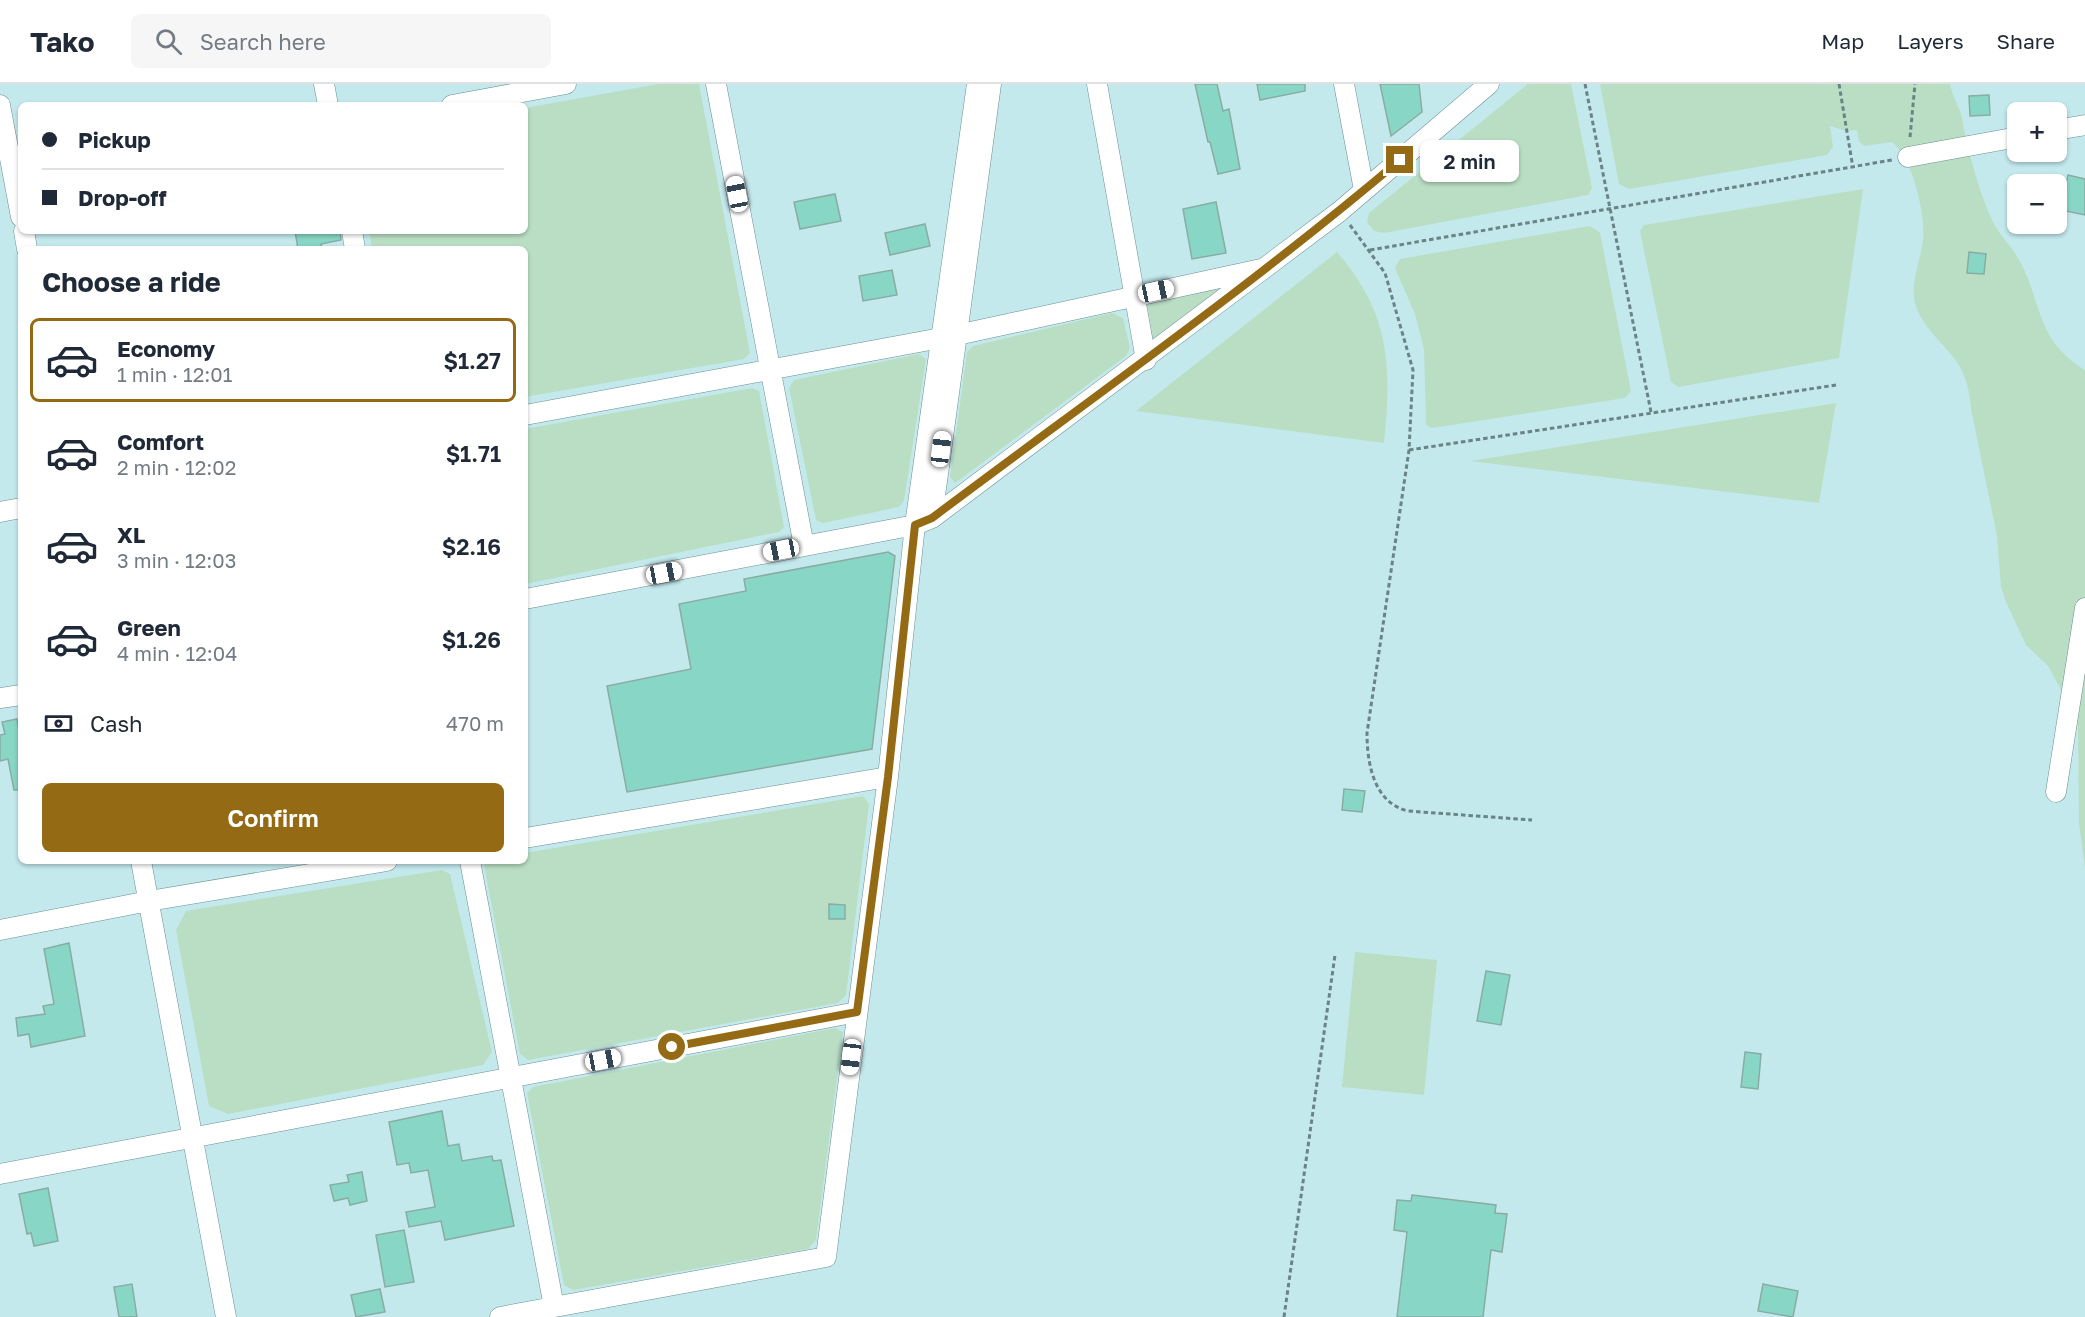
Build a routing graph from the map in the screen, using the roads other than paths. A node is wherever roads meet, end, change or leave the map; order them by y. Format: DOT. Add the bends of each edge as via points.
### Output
graph roads {
  1 [pos="324,84"];
  2 [pos="566,84"];
  3 [pos="716,84"];
  4 [pos="977,84"];
  5 [pos="991,84"];
  6 [pos="1097,84"];
  7 [pos="1344,84"];
  8 [pos="1489,84"];
  9 [pos="327,102"];
  10 [pos="468,102"];
  11 [pos="0,105"];
  12 [pos="2085,124"];
  13 [pos="2067,128"];
  14 [pos="2007,139"];
  15 [pos="1908,157"];
  16 [pos="12,186"];
  17 [pos="1364,190"];
  18 [pos="18,207"];
  19 [pos="1266,267"];
  20 [pos="1134,296"];
  21 [pos="949,336"];
  22 [pos="1146,360"];
  23 [pos="770,370"];
  24 [pos="528,414"];
  25 [pos="18,509"];
  26 [pos="0,512"];
  27 [pos="923,521"];
  28 [pos="804,546"];
  29 [pos="528,598"];
  30 [pos="2085,608"];
  31 [pos="18,695"];
  32 [pos="0,698"];
  33 [pos="888,777"];
  34 [pos="2056,792"];
  35 [pos="528,837"];
  36 [pos="142,864"];
  37 [pos="369,864"];
  38 [pos="471,864"];
  39 [pos="148,901"];
  40 [pos="0,930"];
  41 [pos="857,1012"];
  42 [pos="510,1077"];
  43 [pos="192,1137"];
  44 [pos="0,1174"];
  45 [pos="554,1307"];
  46 [pos="226,1317"];
  47 [pos="500,1317"];
  1 -- 9 [label="street"];
  2 -- 10 [label="street"];
  3 -- 23 [label="street"];
  4 -- 21 [label="street"];
  5 -- 21 [label="street"];
  6 -- 20 [label="street"];
  7 -- 17 [label="street"];
  8 -- 17 [label="street"];
  11 -- 16 [label="street"];
  12 -- 13 [label="street"];
  14 -- 15 [label="street"];
  16 -- 18 [label="street"];
  17 -- 19 [label="street"];
  19 -- 20 [label="street"];
  19 -- 22 [label="street"];
  20 -- 21 [label="street"];
  20 -- 22 [label="street"];
  21 -- 23 [label="street"];
  21 -- 27 [label="street"];
  22 -- 27 [label="street"];
  23 -- 24 [label="street"];
  23 -- 28 [label="street"];
  25 -- 26 [label="street"];
  27 -- 28 [label="street"];
  27 -- 33 [label="street"];
  28 -- 29 [label="street"];
  30 -- 34 [label="street"];
  31 -- 32 [label="street"];
  33 -- 35 [label="street"];
  33 -- 41 [label="street"];
  36 -- 39 [label="street"];
  37 -- 39 [label="street"];
  38 -- 42 [label="street"];
  39 -- 40 [label="street"];
  39 -- 43 [label="street"];
  41 -- 42 [label="street"];
  41 -- 45 [label="street" via="826,1257"];
  42 -- 43 [label="street"];
  42 -- 45 [label="street"];
  43 -- 44 [label="street"];
  43 -- 46 [label="street"];
  45 -- 47 [label="street"];
}
